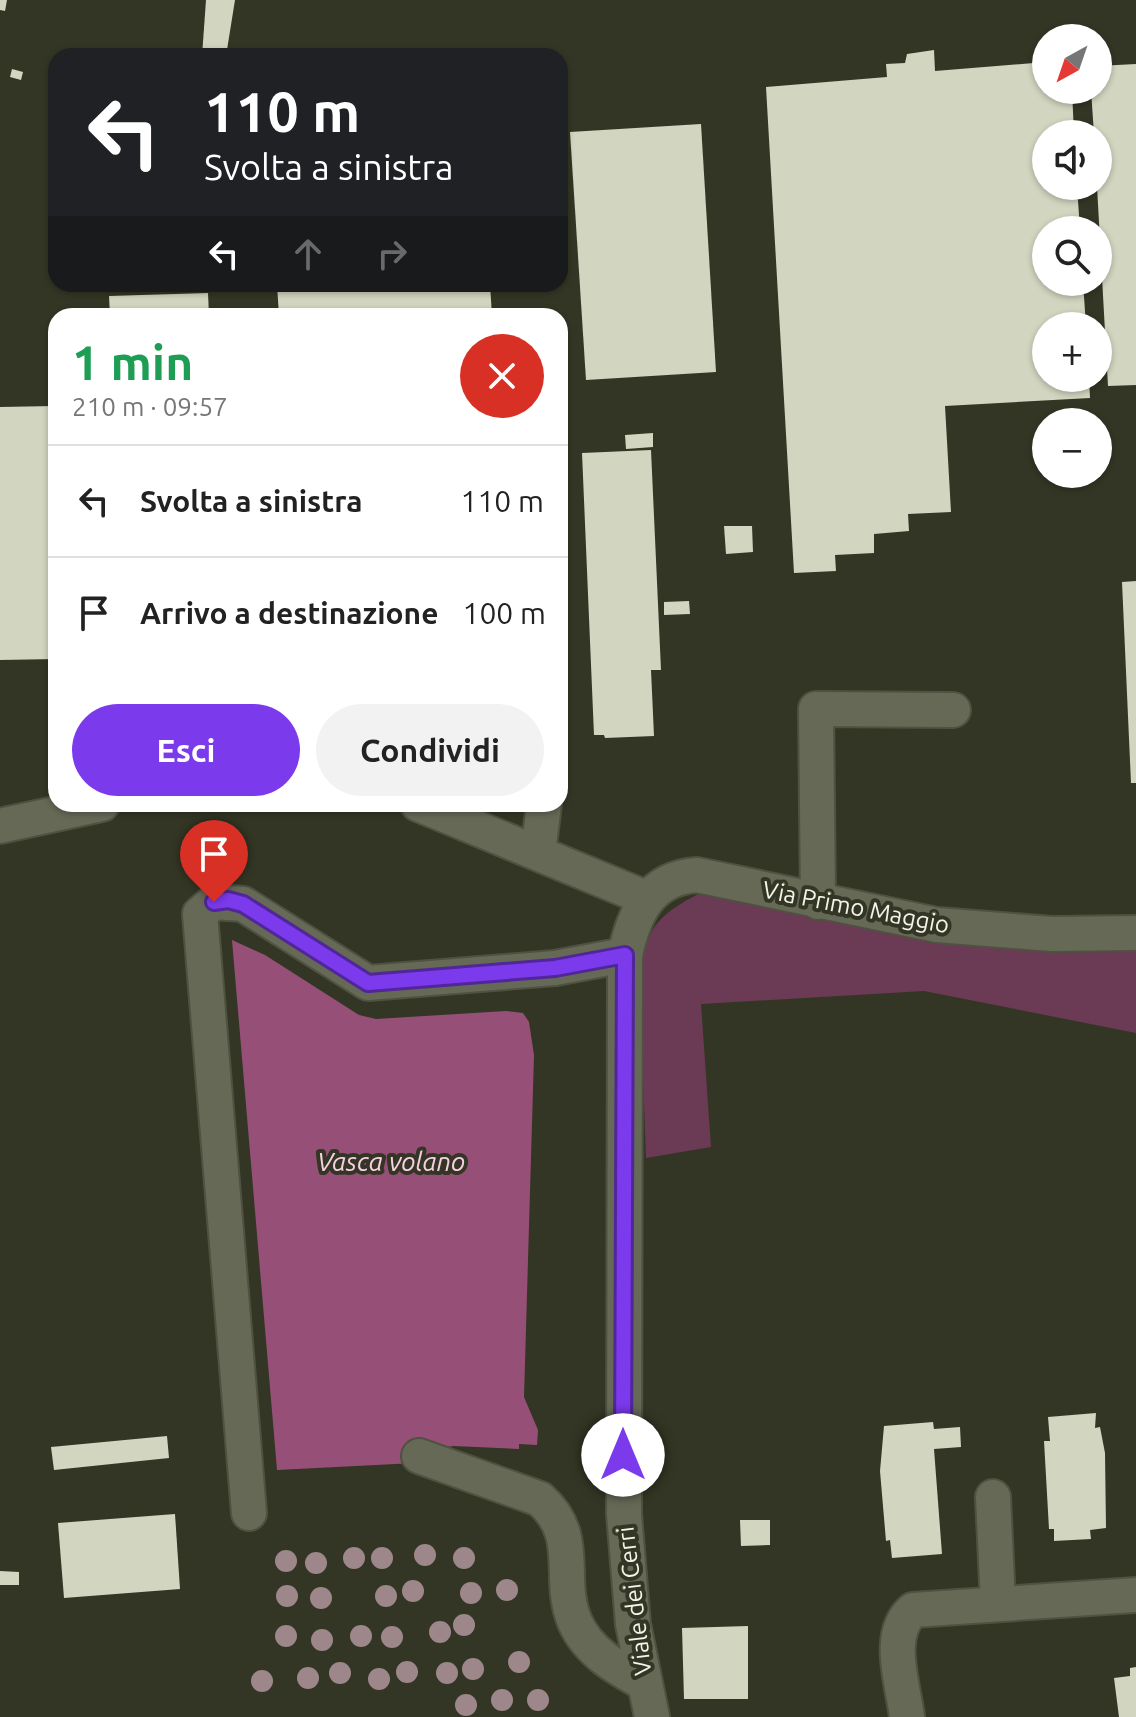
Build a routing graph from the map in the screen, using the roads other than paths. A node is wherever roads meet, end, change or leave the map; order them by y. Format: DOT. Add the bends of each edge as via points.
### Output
graph roads {
  1 [pos="953,710"];
  2 [pos="65,812"];
  3 [pos="438,812"];
  4 [pos="543,812"];
  5 [pos="0,826"];
  6 [pos="538,853"];
  7 [pos="646,898"];
  8 [pos="818,902"];
  9 [pos="1136,933"];
  10 [pos="625,955"];
  11 [pos="419,1456"];
  12 [pos="993,1497"];
  13 [pos="249,1513"];
  14 [pos="1136,1595"];
  15 [pos="998,1604"];
  16 [pos="644,1683"];
  17 [pos="652,1717"];
  18 [pos="907,1717"];
  1 -- 8 [label="street" via="816,709"];
  2 -- 5 [label="street"];
  3 -- 6 [label="street"];
  4 -- 6 [label="street"];
  6 -- 7 [label="street"];
  7 -- 8 [label="street, Via Primo Maggio" via="669,881 697,875"];
  7 -- 10 [label="street"];
  8 -- 9 [label="street, Via Primo Maggio" via="975,929"];
  10 -- 13 [label="street" via="555,968 368,983 243,904 214,902 200,914"];
  10 -- 16 [label="street, Viale dei Cerri" via="624,1514"];
  11 -- 16 [label="street" via="540,1499 552,1510 565,1536 574,1620 612,1666"];
  12 -- 15 [label="street"];
  14 -- 15 [label="street"];
  15 -- 18 [label="street" via="928,1607 903,1619 897,1640"];
  16 -- 17 [label="street, Viale dei Cerri"];
}
